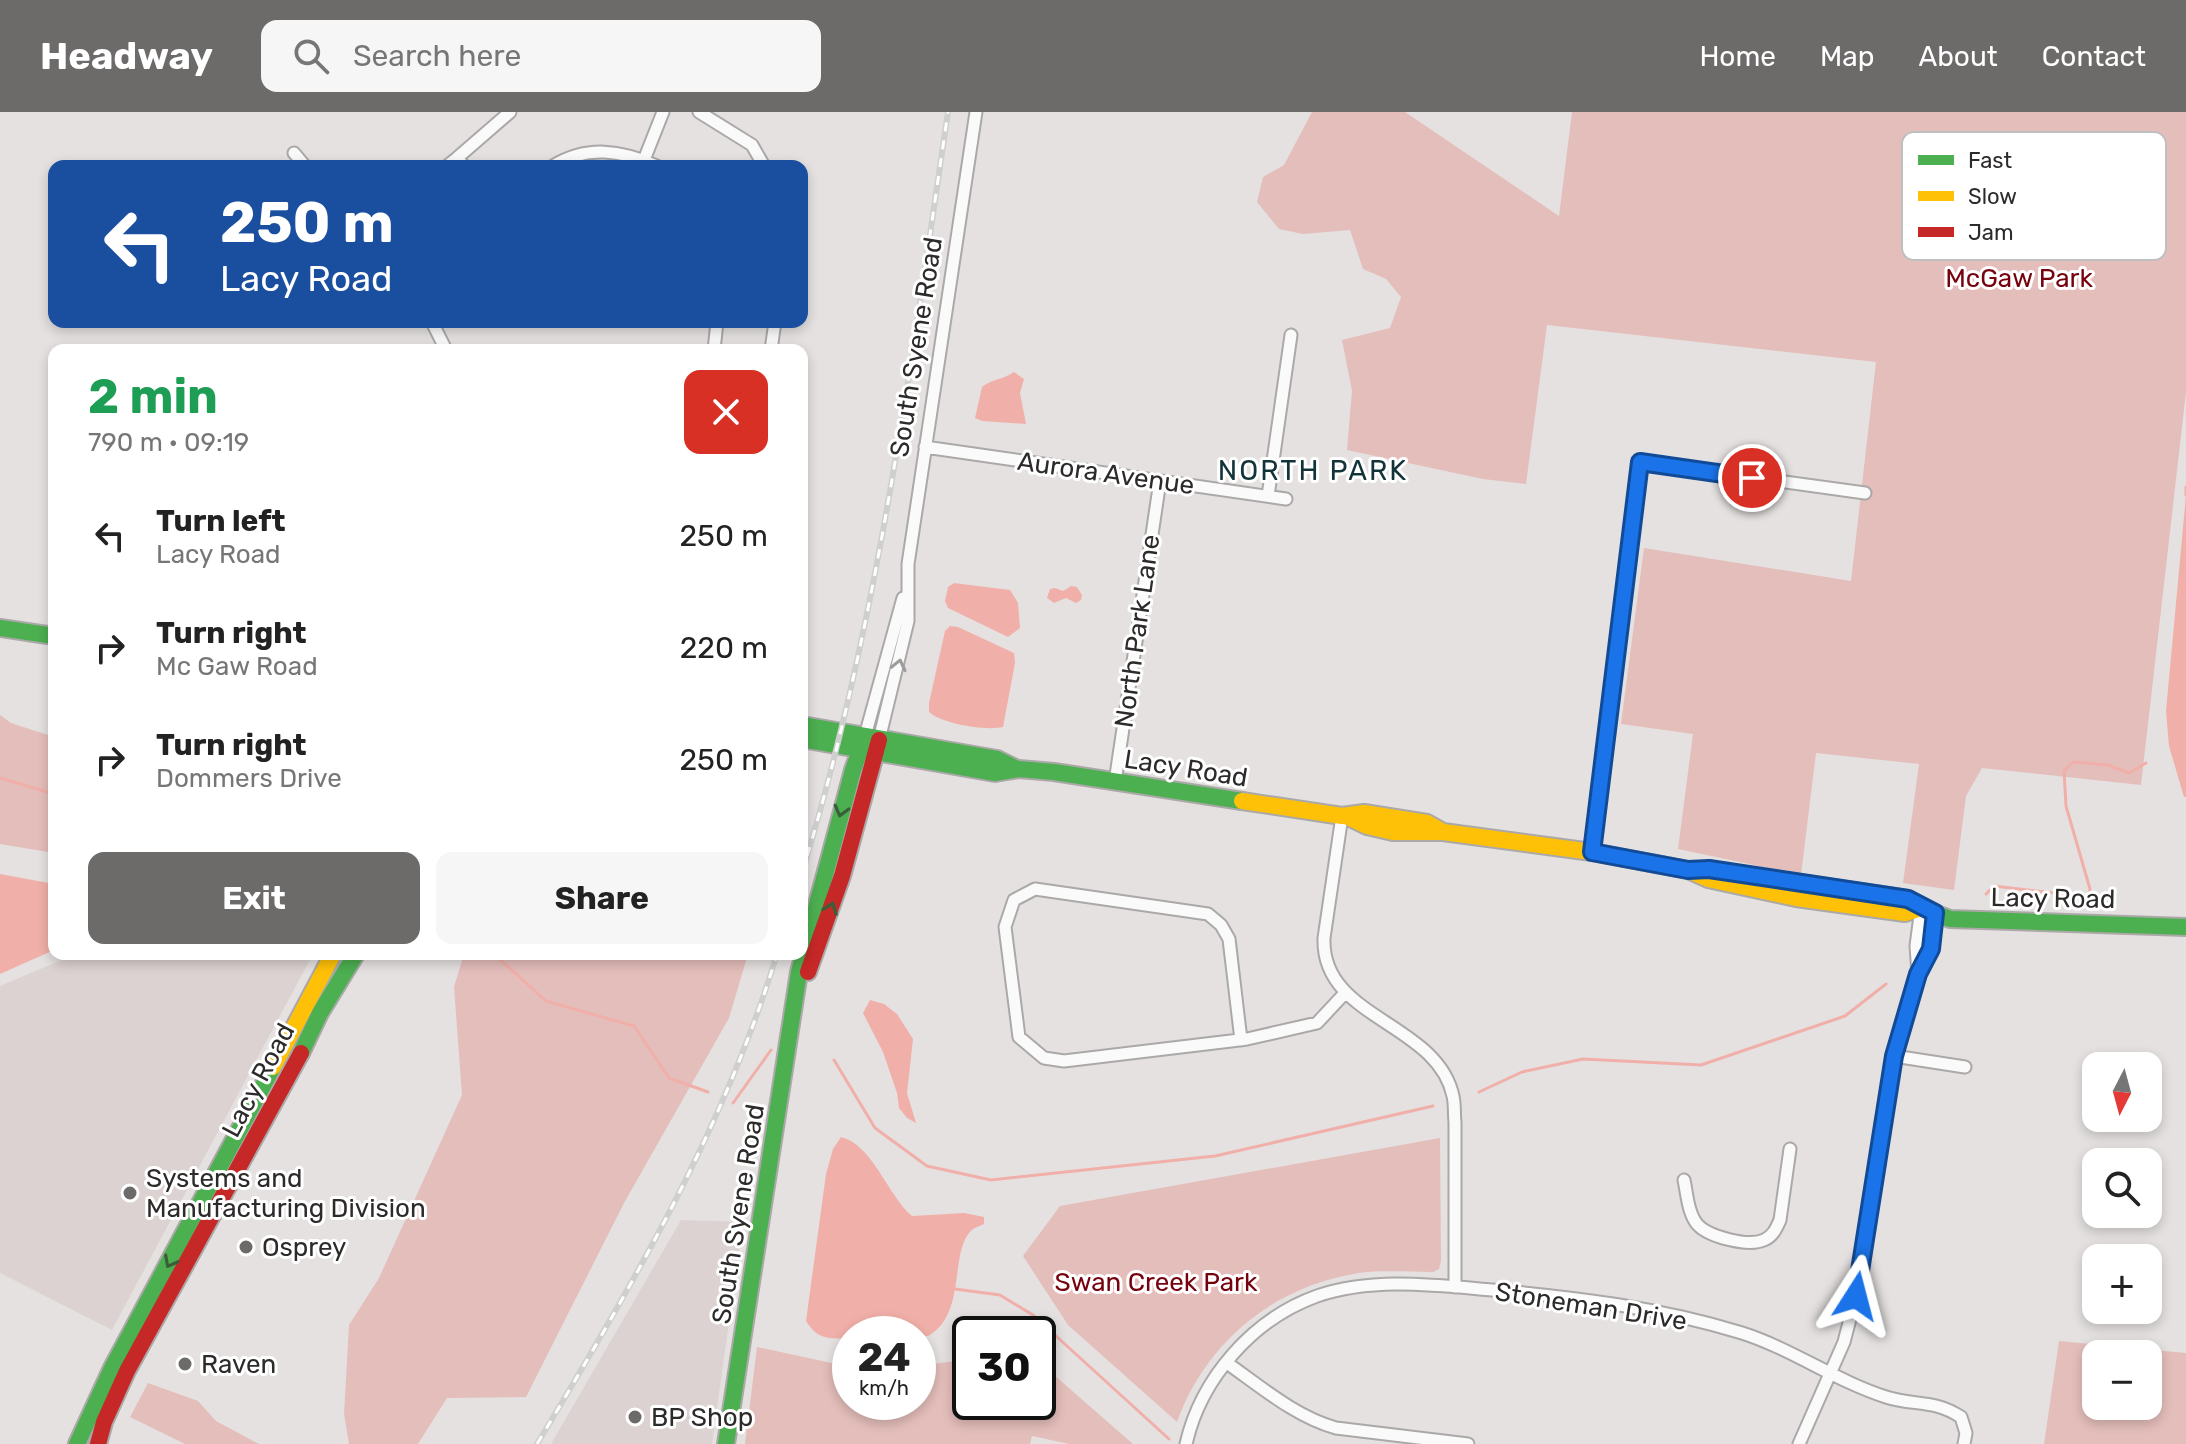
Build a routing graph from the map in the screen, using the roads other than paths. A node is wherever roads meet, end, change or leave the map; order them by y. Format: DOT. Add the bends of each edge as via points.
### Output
graph roads {
  1 [pos="510,112"];
  2 [pos="663,112"];
  3 [pos="699,112"];
  4 [pos="976,112"];
  5 [pos="294,153"];
  6 [pos="300,160"];
  7 [pos="459,160"];
  8 [pos="567,160"];
  9 [pos="644,160"];
  10 [pos="761,160"];
  11 [pos="1291,335"];
  12 [pos="925,447"];
  13 [pos="1160,481"];
  14 [pos="1865,493"];
  15 [pos="1268,496"];
  16 [pos="1286,499"];
  17 [pos="0,628"];
  18 [pos="48,635"];
  19 [pos="808,727"];
  20 [pos="808,740"];
  21 [pos="870,745"];
  22 [pos="1115,782"];
  23 [pos="1344,816"];
  24 [pos="1592,852"];
  25 [pos="1928,910"];
  26 [pos="2186,927"];
  27 [pos="330,960"];
  28 [pos="352,960"];
  29 [pos="1345,993"];
  30 [pos="1241,1040"];
  31 [pos="1894,1056"];
  32 [pos="1965,1067"];
  33 [pos="1790,1149"];
  34 [pos="1684,1180"];
  35 [pos="1455,1287"];
  36 [pos="1227,1363"];
  37 [pos="1831,1373"];
  38 [pos="77,1444"];
  39 [pos="98,1444"];
  40 [pos="726,1444"];
  41 [pos="1186,1444"];
  42 [pos="1468,1444"];
  43 [pos="1799,1444"];
  44 [pos="1964,1444"];
  1 -- 7 [label="street"];
  2 -- 9 [label="street"];
  3 -- 10 [label="street" via="752,145"];
  4 -- 12 [label="street, South Syene Road"];
  5 -- 6 [label="street"];
  8 -- 9 [label="street" via="586,152"];
  11 -- 15 [label="street"];
  12 -- 13 [label="street, Aurora Avenue"];
  12 -- 21 [label="street, South Syene Road" via="907,589"];
  13 -- 15 [label="street, Aurora Avenue"];
  13 -- 22 [label="street, North Park Lane"];
  14 -- 24 [label="street" via="1640,462"];
  15 -- 16 [label="street, Aurora Avenue"];
  17 -- 18 [label="main road"];
  19 -- 21 [label="main road, Lacy Road"];
  20 -- 21 [label="main road, Lacy Road"];
  21 -- 22 [label="main road, Lacy Road" via="995,773 1019,769"];
  21 -- 40 [label="main road, South Syene Road" via="842,876 798,991"];
  22 -- 23 [label="main road, Lacy Road"];
  23 -- 24 [label="main road, Lacy Road" via="1358,824 1425,836 1443,832"];
  23 -- 29 [label="street" via="1324,945 1328,969"];
  24 -- 25 [label="main road, Lacy Road" via="1908,899"];
  25 -- 26 [label="main road, Lacy Road" via="1950,919"];
  25 -- 31 [label="street" via="1916,946 1918,974"];
  27 -- 38 [label="main road, Lacy Road, one-way" via="112,1368"];
  28 -- 39 [label="main road, Lacy Road" via="127,1371"];
  29 -- 30 [label="street" via="1317,1023"];
  29 -- 35 [label="street" via="1418,1045 1437,1064 1454,1097"];
  30 -- 30 [label="street" via="1064,1061 1044,1058 1019,1037 1005,927 1014,900 1035,889 1208,914 1229,939"];
  31 -- 32 [label="street"];
  31 -- 37 [label="street" via="1856,1296"];
  33 -- 34 [label="street" via="1780,1220 1760,1242 1698,1226"];
  35 -- 36 [label="street, Stoneman Drive" via="1368,1285 1318,1296 1254,1333"];
  35 -- 37 [label="street, Stoneman Drive" via="1583,1300 1665,1315 1773,1344"];
  36 -- 41 [label="street, Stoneman Drive" via="1206,1390"];
  36 -- 42 [label="street" via="1319,1424"];
  37 -- 43 [label="street"];
  37 -- 44 [label="street, Stoneman Drive" via="1886,1397 1945,1407 1961,1417"];
}
